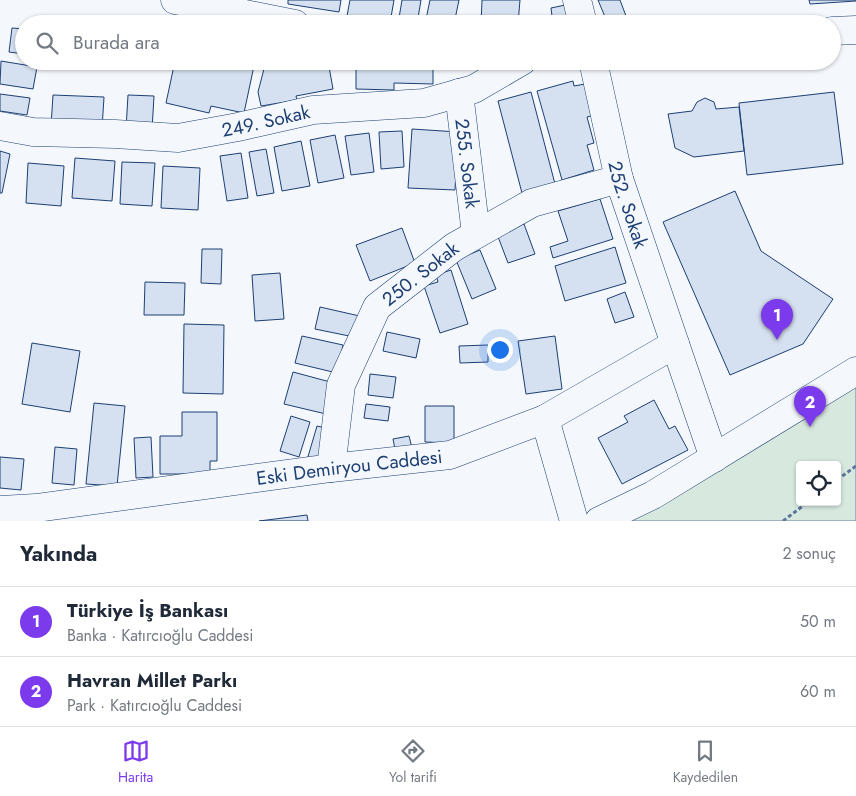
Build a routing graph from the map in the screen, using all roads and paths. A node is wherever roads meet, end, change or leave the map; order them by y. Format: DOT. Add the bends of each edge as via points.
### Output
graph roads {
  1 [pos="175,0"];
  2 [pos="577,0"];
  3 [pos="250,15"];
  4 [pos="581,15"];
  5 [pos="856,30"];
  6 [pos="841,31"];
  7 [pos="507,70"];
  8 [pos="595,70"];
  9 [pos="459,93"];
  10 [pos="0,126"];
  11 [pos="619,179"];
  12 [pos="476,234"];
  13 [pos="676,344"];
  14 [pos="856,371"];
  15 [pos="545,419"];
  16 [pos="714,458"];
  17 [pos="856,466"];
  18 [pos="331,468"];
  19 [pos="841,477"];
  20 [pos="803,506"];
  21 [pos="0,510"];
  22 [pos="574,521"];
  23 [pos="599,521"];
  24 [pos="783,521"];
  1 -- 3 [label="street"];
  2 -- 4 [label="street"];
  5 -- 6 [label="street"];
  7 -- 9 [label="street, 249. Sokak" via="474,89"];
  8 -- 11 [label="street, 252. Sokak"];
  9 -- 10 [label="street, 249. Sokak" via="424,103 313,110 178,138 32,132"];
  9 -- 12 [label="street, 255. Sokak"];
  11 -- 12 [label="street, 250. Sokak" via="532,203"];
  11 -- 13 [label="street, 252. Sokak"];
  12 -- 18 [label="street, 250. Sokak" via="454,247 378,307 341,385"];
  13 -- 15 [label="street, Eski Demiryou Caddesi"];
  13 -- 16 [label="street, 252. Sokak"];
  14 -- 16 [label="street"];
  15 -- 18 [label="street, Eski Demiryou Caddesi" via="450,455"];
  15 -- 22 [label="street"];
  16 -- 23 [label="street"];
  17 -- 19 [label="path"];
  18 -- 21 [label="street, Eski Demiryou Caddesi" via="36,508"];
  20 -- 24 [label="path"];
}
